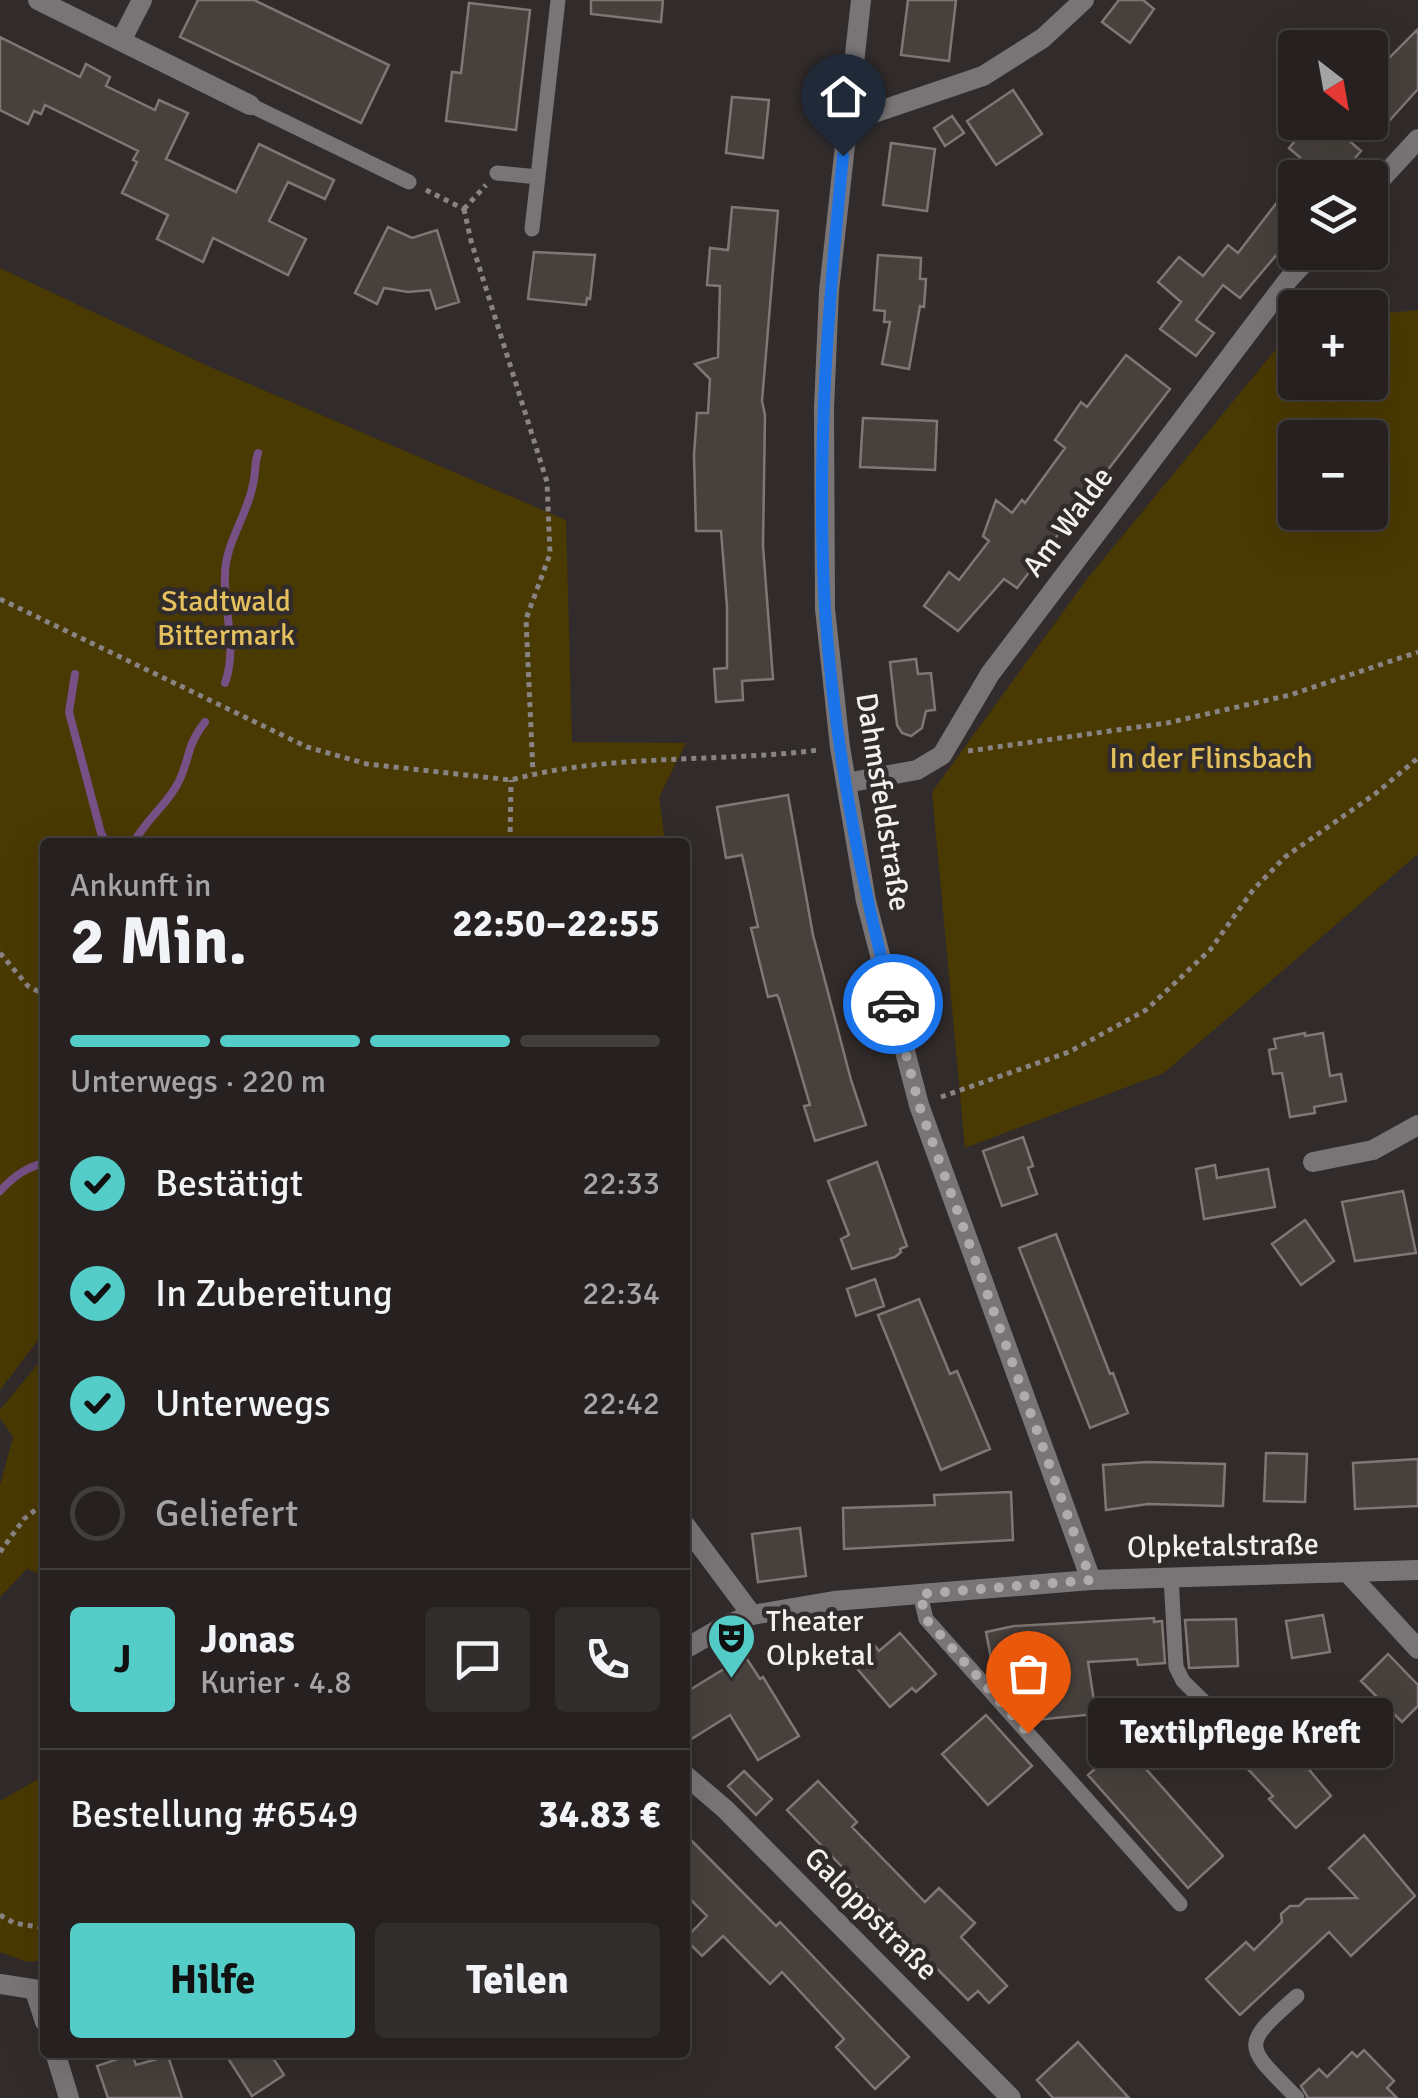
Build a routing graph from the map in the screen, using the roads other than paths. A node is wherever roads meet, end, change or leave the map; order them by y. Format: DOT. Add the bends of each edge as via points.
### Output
graph roads {
  1 [pos="38,0"];
  2 [pos="142,0"];
  3 [pos="558,0"];
  4 [pos="861,0"];
  5 [pos="1084,0"];
  6 [pos="122,39"];
  7 [pos="250,105"];
  8 [pos="847,122"];
  9 [pos="1418,139"];
  10 [pos="1388,172"];
  11 [pos="497,173"];
  12 [pos="538,177"];
  13 [pos="409,182"];
  14 [pos="532,230"];
  15 [pos="1297,270"];
  16 [pos="846,783"];
  17 [pos="1418,1125"];
  18 [pos="1312,1162"];
  19 [pos="690,1531"];
  20 [pos="1418,1570"];
  21 [pos="1348,1573"];
  22 [pos="1170,1577"];
  23 [pos="1091,1580"];
  24 [pos="920,1594"];
  25 [pos="752,1615"];
  26 [pos="690,1646"];
  27 [pos="1418,1648"];
  28 [pos="1237,1734"];
  29 [pos="690,1780"];
  30 [pos="1180,1904"];
  31 [pos="0,1984"];
  32 [pos="40,1991"];
  33 [pos="1297,1996"];
  34 [pos="56,2058"];
  35 [pos="69,2098"];
  36 [pos="1011,2098"];
  37 [pos="1297,2098"];
  1 -- 6 [label="street"];
  2 -- 6 [label="street"];
  3 -- 12 [label="lane"];
  4 -- 8 [label="street, Dahmsfeldstraße"];
  5 -- 8 [label="street" via="1043,38 983,76"];
  6 -- 7 [label="street"];
  7 -- 13 [label="lane"];
  8 -- 16 [label="street, Dahmsfeldstraße" via="824,408 825,608"];
  9 -- 10 [label="street"];
  11 -- 12 [label="lane"];
  12 -- 14 [label="lane"];
  15 -- 16 [label="street, Am Walde" via="990,674 942,755 917,770"];
  16 -- 23 [label="street, Dahmsfeldstraße" via="866,901 919,1105"];
  17 -- 18 [label="street" via="1374,1150"];
  19 -- 25 [label="street"];
  20 -- 21 [label="street, Olpketalstraße"];
  21 -- 22 [label="street, Olpketalstraße"];
  21 -- 27 [label="street, Olpketalstraße"];
  22 -- 23 [label="street, Olpketalstraße"];
  22 -- 28 [label="lane" via="1176,1667"];
  23 -- 24 [label="street, Olpketalstraße"];
  24 -- 25 [label="street, Olpketalstraße"];
  24 -- 30 [label="lane" via="926,1619"];
  25 -- 26 [label="street, Olpketalstraße"];
  29 -- 36 [label="street, Galoppstraße"];
  31 -- 32 [label="street"];
  33 -- 37 [label="lane" via="1257,2034 1254,2045"];
  34 -- 35 [label="street"];
}
